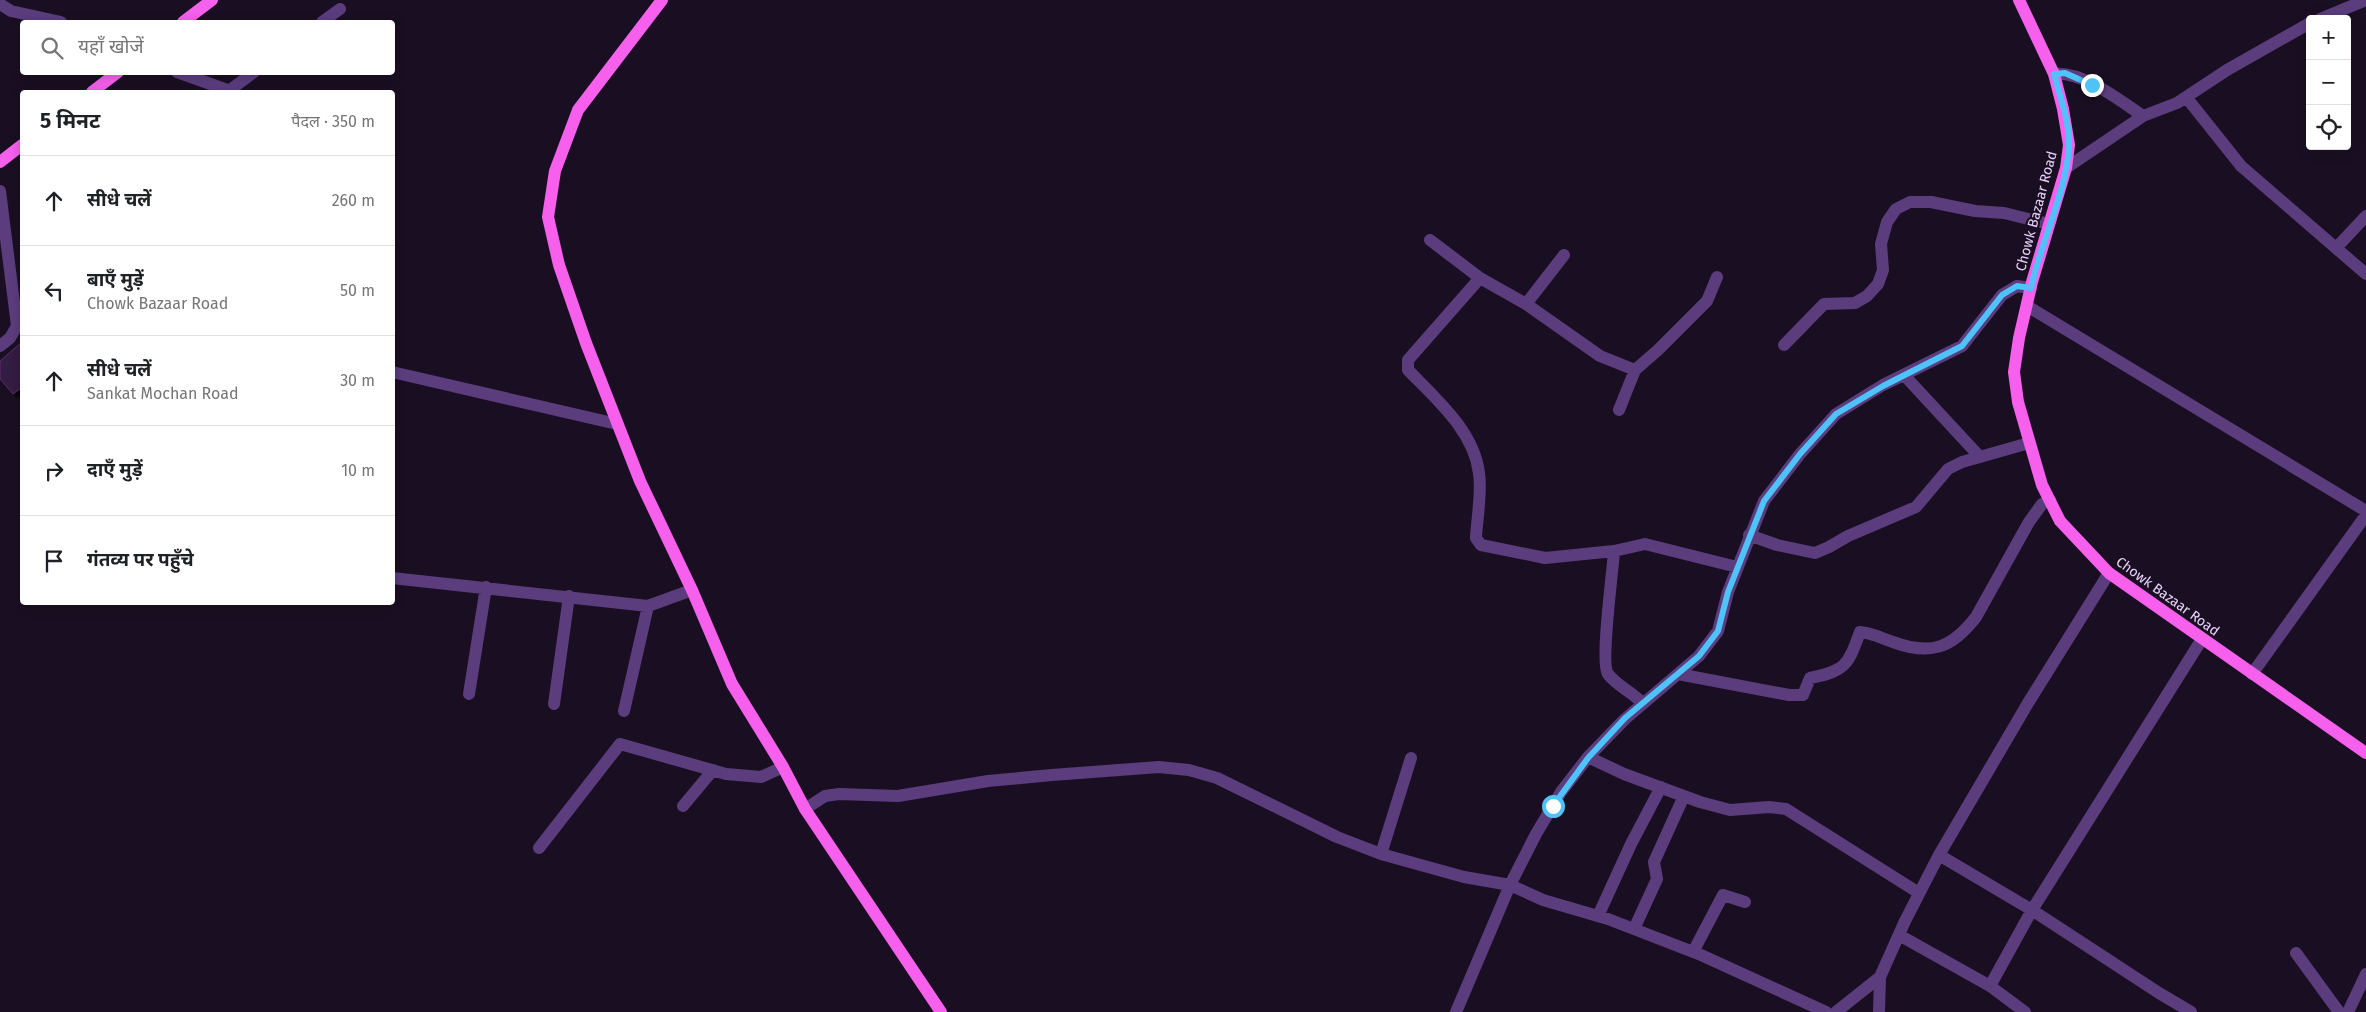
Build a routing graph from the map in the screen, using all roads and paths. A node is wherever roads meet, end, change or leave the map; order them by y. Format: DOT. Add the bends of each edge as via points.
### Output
graph roads {
  1 [pos="212,0"];
  2 [pos="662,0"];
  3 [pos="2019,0"];
  4 [pos="2366,0"];
  5 [pos="0,4"];
  6 [pos="340,9"];
  7 [pos="2330,15"];
  8 [pos="52,20"];
  9 [pos="186,20"];
  10 [pos="325,20"];
  11 [pos="2306,25"];
  12 [pos="2054,74"];
  13 [pos="110,75"];
  14 [pos="186,75"];
  15 [pos="251,75"];
  16 [pos="94,90"];
  17 [pos="229,90"];
  18 [pos="233,90"];
  19 [pos="2186,97"];
  20 [pos="2143,116"];
  21 [pos="20,147"];
  22 [pos="0,162"];
  23 [pos="2066,168"];
  24 [pos="0,191"];
  25 [pos="2366,216"];
  26 [pos="2049,224"];
  27 [pos="1430,240"];
  28 [pos="2336,248"];
  29 [pos="1564,254"];
  30 [pos="2366,274"];
  31 [pos="1717,277"];
  32 [pos="1480,278"];
  33 [pos="2031,288"];
  34 [pos="1526,304"];
  35 [pos="2027,306"];
  36 [pos="1784,345"];
  37 [pos="0,346"];
  38 [pos="1635,370"];
  39 [pos="395,373"];
  40 [pos="1904,375"];
  41 [pos="1619,410"];
  42 [pos="617,424"];
  43 [pos="2029,443"];
  44 [pos="1980,457"];
  45 [pos="2050,500"];
  46 [pos="2366,511"];
  47 [pos="2366,515"];
  48 [pos="1749,534"];
  49 [pos="1614,551"];
  50 [pos="1737,567"];
  51 [pos="2109,573"];
  52 [pos="395,578"];
  53 [pos="486,587"];
  54 [pos="692,590"];
  55 [pos="569,596"];
  56 [pos="648,606"];
  57 [pos="2202,640"];
  58 [pos="1678,674"];
  59 [pos="2252,674"];
  60 [pos="469,694"];
  61 [pos="554,704"];
  62 [pos="1643,704"];
  63 [pos="624,711"];
  64 [pos="2366,753"];
  65 [pos="1411,758"];
  66 [pos="1588,758"];
  67 [pos="783,767"];
  68 [pos="713,770"];
  69 [pos="1661,787"];
  70 [pos="1684,796"];
  71 [pos="683,806"];
  72 [pos="805,809"];
  73 [pos="539,848"];
  74 [pos="1381,854"];
  75 [pos="1939,855"];
  76 [pos="1510,885"];
  77 [pos="1919,893"];
  78 [pos="1745,902"];
  79 [pos="2032,910"];
  80 [pos="1598,916"];
  81 [pos="1634,929"];
  82 [pos="1899,936"];
  83 [pos="1693,952"];
  84 [pos="2296,953"];
  85 [pos="2366,974"];
  86 [pos="1880,977"];
  87 [pos="1990,986"];
  88 [pos="941,1012"];
  89 [pos="1456,1012"];
  90 [pos="1826,1012"];
  91 [pos="1836,1012"];
  92 [pos="1879,1012"];
  93 [pos="2025,1012"];
  94 [pos="2191,1012"];
  95 [pos="2339,1012"];
  96 [pos="2348,1012"];
  1 -- 9 [label="main road"];
  2 -- 42 [label="main road" via="578,110 555,172 548,217 559,266"];
  3 -- 12 [label="main road, Chowk Bazaar Road"];
  4 -- 7 [label="street"];
  5 -- 8 [label="street" via="11,11"];
  6 -- 10 [label="street"];
  11 -- 19 [label="street"];
  12 -- 20 [label="street" via="2065,73 2105,90"];
  12 -- 23 [label="main road, Chowk Bazaar Road" via="2069,145"];
  13 -- 16 [label="main road"];
  14 -- 17 [label="street"];
  15 -- 18 [label="street"];
  19 -- 20 [label="street"];
  19 -- 28 [label="street" via="2241,166"];
  20 -- 23 [label="street"];
  21 -- 22 [label="main road"];
  23 -- 26 [label="main road, Chowk Bazaar Road"];
  24 -- 37 [label="street" via="17,326"];
  25 -- 28 [label="street"];
  26 -- 33 [label="main road, Chowk Bazaar Road"];
  26 -- 36 [label="street" via="2004,213 1910,202 1896,209 1887,222 1881,244 1883,270 1878,284 1855,303 1824,304"];
  27 -- 32 [label="street"];
  28 -- 30 [label="street"];
  29 -- 34 [label="street"];
  31 -- 38 [label="street" via="1707,301"];
  32 -- 34 [label="street"];
  32 -- 49 [label="street" via="1408,360 1408,370 1463,429 1473,452 1479,473 1476,538 1488,548 1545,558"];
  33 -- 35 [label="main road, Chowk Bazaar Road"];
  33 -- 40 [label="street" via="2017,286 2002,295 1962,346"];
  34 -- 38 [label="street" via="1600,356"];
  35 -- 43 [label="main road, Chowk Bazaar Road" via="2014,372"];
  35 -- 46 [label="street"];
  38 -- 41 [label="street"];
  39 -- 42 [label="street"];
  40 -- 44 [label="street"];
  40 -- 48 [label="street" via="1836,414 1764,501"];
  42 -- 54 [label="main road" via="640,481"];
  43 -- 44 [label="street"];
  43 -- 45 [label="main road, Chowk Bazaar Road"];
  44 -- 48 [label="street" via="1948,469 1916,507 1815,552 1777,545"];
  45 -- 51 [label="main road, Chowk Bazaar Road" via="2060,520"];
  45 -- 58 [label="street" via="2042,504 2029,522 1976,617 1966,630 1944,646 1913,648 1860,632 1846,665 1836,672 1810,678 1803,695"];
  47 -- 59 [label="street"];
  48 -- 50 [label="street"];
  49 -- 50 [label="street" via="1645,544"];
  49 -- 62 [label="street" via="1605,648 1606,672"];
  50 -- 58 [label="street" via="1718,631 1699,656"];
  51 -- 57 [label="main road, Chowk Bazaar Road"];
  51 -- 75 [label="street"];
  52 -- 53 [label="street"];
  53 -- 55 [label="street"];
  53 -- 60 [label="street"];
  54 -- 56 [label="street"];
  54 -- 67 [label="main road" via="732,684"];
  55 -- 56 [label="street"];
  55 -- 61 [label="street"];
  56 -- 63 [label="street"];
  57 -- 59 [label="main road, Chowk Bazaar Road"];
  57 -- 79 [label="street"];
  58 -- 62 [label="street"];
  59 -- 64 [label="main road, Chowk Bazaar Road"];
  62 -- 66 [label="street" via="1625,718"];
  65 -- 74 [label="street"];
  66 -- 69 [label="street"];
  66 -- 76 [label="street" via="1561,792"];
  67 -- 68 [label="street" via="761,777"];
  67 -- 72 [label="main road"];
  68 -- 71 [label="street"];
  68 -- 73 [label="street" via="620,744"];
  69 -- 70 [label="street"];
  69 -- 80 [label="street"];
  70 -- 77 [label="street" via="1730,810 1769,806 1786,809"];
  70 -- 81 [label="street" via="1654,862 1657,879"];
  72 -- 74 [label="street" via="825,796 839,794 898,796 988,781 1159,766 1217,778 1337,838"];
  72 -- 88 [label="main road"];
  74 -- 76 [label="street" via="1464,877"];
  75 -- 77 [label="street"];
  75 -- 79 [label="street"];
  76 -- 80 [label="street" via="1543,900"];
  76 -- 89 [label="street"];
  77 -- 82 [label="street"];
  78 -- 83 [label="street" via="1723,895"];
  79 -- 87 [label="street"];
  79 -- 94 [label="street"];
  80 -- 81 [label="street"];
  81 -- 83 [label="street"];
  82 -- 86 [label="street"];
  82 -- 87 [label="street"];
  83 -- 90 [label="street"];
  84 -- 95 [label="street"];
  85 -- 96 [label="street"];
  86 -- 91 [label="street"];
  86 -- 92 [label="street"];
  87 -- 93 [label="street"];
}
